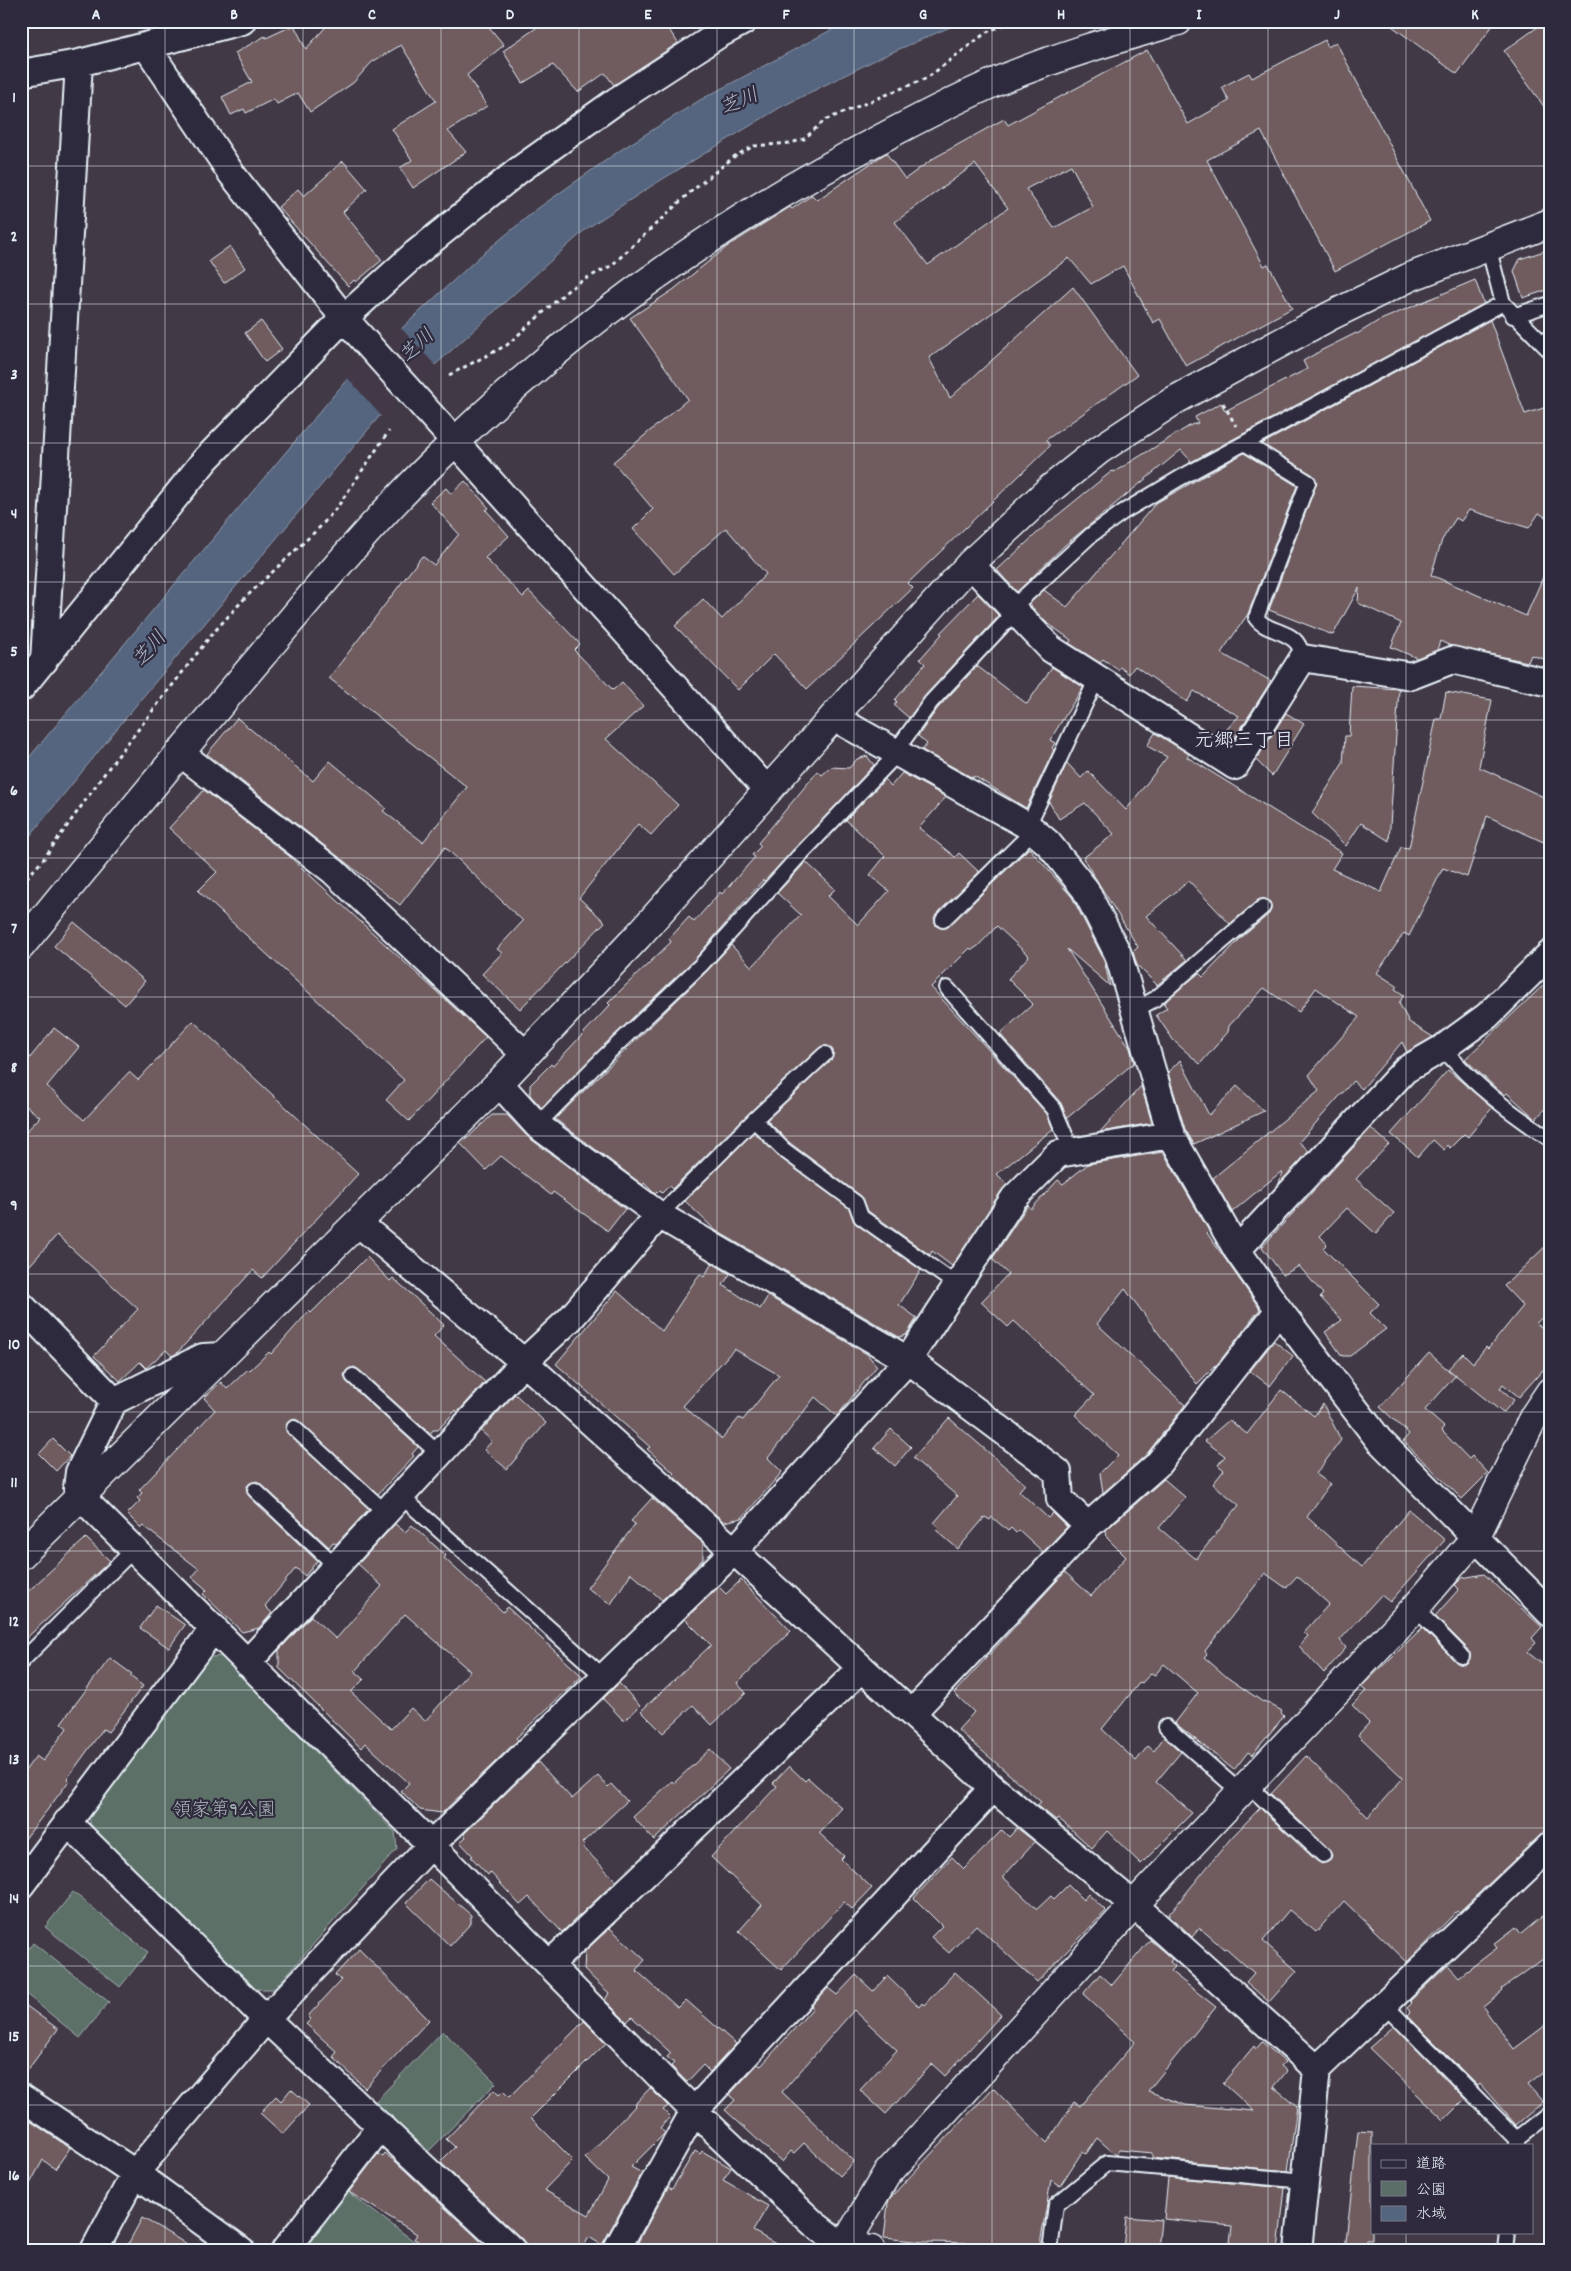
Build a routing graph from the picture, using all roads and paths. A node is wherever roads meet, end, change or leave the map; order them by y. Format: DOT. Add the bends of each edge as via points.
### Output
graph roads {
  1 [pos="242,21"];
  2 [pos="744,21"];
  3 [pos="1012,21"];
  4 [pos="1178,21"];
  5 [pos="146,46"];
  6 [pos="79,63"];
  7 [pos="21,73"];
  8 [pos="1550,223"];
  9 [pos="1488,246"];
  10 [pos="1503,303"];
  11 [pos="1550,304"];
  12 [pos="1513,316"];
  13 [pos="350,325"];
  14 [pos="1550,352"];
  15 [pos="449,375"];
  16 [pos="1211,381"];
  17 [pos="389,431"];
  18 [pos="447,433"];
  19 [pos="1246,444"];
  20 [pos="970,564"];
  21 [pos="1013,610"];
  22 [pos="1303,658"];
  23 [pos="44,661"];
  24 [pos="1097,678"];
  25 [pos="1550,683"];
  26 [pos="21,688"];
  27 [pos="832,717"];
  28 [pos="179,752"];
  29 [pos="896,753"];
  30 [pos="768,792"];
  31 [pos="1030,828"];
  32 [pos="21,884"];
  33 [pos="1263,907"];
  34 [pos="943,920"];
  35 [pos="21,946"];
  36 [pos="1550,954"];
  37 [pos="947,988"];
  38 [pos="1135,1010"];
  39 [pos="1443,1048"];
  40 [pos="826,1054"];
  41 [pos="526,1055"];
  42 [pos="499,1083"];
  43 [pos="754,1120"];
  44 [pos="538,1125"];
  45 [pos="1171,1135"];
  46 [pos="1550,1139"];
  47 [pos="1072,1151"];
  48 [pos="659,1215"];
  49 [pos="358,1223"];
  50 [pos="1237,1250"];
  51 [pos="957,1285"];
  52 [pos="21,1305"];
  53 [pos="1279,1310"];
  54 [pos="223,1356"];
  55 [pos="908,1360"];
  56 [pos="524,1362"];
  57 [pos="352,1376"];
  58 [pos="1550,1392"];
  59 [pos="114,1401"];
  60 [pos="294,1428"];
  61 [pos="439,1454"];
  62 [pos="255,1490"];
  63 [pos="81,1497"];
  64 [pos="393,1504"];
  65 [pos="1088,1526"];
  66 [pos="1475,1538"];
  67 [pos="134,1549"];
  68 [pos="734,1551"];
  69 [pos="21,1555"];
  70 [pos="336,1566"];
  71 [pos="1415,1608"];
  72 [pos="1550,1613"];
  73 [pos="214,1628"];
  74 [pos="1462,1656"];
  75 [pos="21,1662"];
  76 [pos="247,1664"];
  77 [pos="862,1668"];
  78 [pos="604,1677"];
  79 [pos="912,1713"];
  80 [pos="1166,1727"];
  81 [pos="993,1788"];
  82 [pos="1244,1788"];
  83 [pos="67,1822"];
  84 [pos="431,1845"];
  85 [pos="1550,1846"];
  86 [pos="1323,1855"];
  87 [pos="21,1885"];
  88 [pos="1134,1905"];
  89 [pos="550,1964"];
  90 [pos="1384,2005"];
  91 [pos="266,2019"];
  92 [pos="1317,2069"];
  93 [pos="21,2097"];
  94 [pos="694,2111"];
  95 [pos="1550,2113"];
  96 [pos="380,2126"];
  97 [pos="1517,2142"];
  98 [pos="135,2173"];
  99 [pos="1305,2181"];
  100 [pos="1507,2234"];
  101 [pos="843,2248"];
  102 [pos="94,2250"];
  103 [pos="241,2250"];
  104 [pos="285,2250"];
  105 [pos="512,2250"];
  106 [pos="616,2250"];
  107 [pos="871,2250"];
  108 [pos="1050,2250"];
  109 [pos="1298,2250"];
  110 [pos="1505,2250"];
  1 -- 5 [label="street"];
  2 -- 13 [label="street" via="616,101 519,170 416,253"];
  3 -- 15 [label="path" via="987,32 927,78 825,120 804,139 754,146 735,156 688,194 612,266 567,291 507,345"];
  4 -- 18 [label="street" via="1108,41 1004,78 911,123 763,204 675,262"];
  5 -- 6 [label="street"];
  5 -- 13 [label="street" via="231,173"];
  6 -- 7 [label="street"];
  6 -- 23 [label="street"];
  8 -- 9 [label="street"];
  9 -- 10 [label="lane"];
  9 -- 16 [label="street" via="1348,308"];
  10 -- 12 [label="lane"];
  10 -- 19 [label="lane"];
  11 -- 12 [label="lane"];
  12 -- 14 [label="lane"];
  13 -- 18 [label="street"];
  13 -- 23 [label="street" via="206,459"];
  16 -- 19 [label="path"];
  16 -- 20 [label="street" via="1175,400 1099,450 1050,489"];
  17 -- 32 [label="path" via="321,526 212,634 115,758 42,861"];
  18 -- 28 [label="street"];
  18 -- 30 [label="street"];
  19 -- 21 [label="lane" via="1123,512 1090,535"];
  19 -- 22 [label="lane" via="1308,482 1256,618 1298,643"];
  20 -- 21 [label="street"];
  20 -- 27 [label="street"];
  21 -- 24 [label="street" via="1051,649"];
  21 -- 29 [label="lane" via="931,702"];
  22 -- 24 [label="street" via="1235,766"];
  22 -- 25 [label="street" via="1411,676 1452,660"];
  23 -- 26 [label="street"];
  24 -- 31 [label="lane"];
  27 -- 29 [label="street"];
  27 -- 30 [label="street"];
  28 -- 35 [label="street"];
  28 -- 41 [label="street" via="333,871"];
  29 -- 31 [label="street"];
  29 -- 44 [label="lane" via="701,965"];
  30 -- 41 [label="street"];
  31 -- 34 [label="lane"];
  31 -- 38 [label="street" via="1048,843 1085,889 1118,954"];
  33 -- 38 [label="lane" via="1155,998"];
  36 -- 39 [label="street" via="1486,1016"];
  37 -- 47 [label="lane" via="1054,1109"];
  38 -- 45 [label="street"];
  39 -- 46 [label="lane" via="1458,1067 1501,1104"];
  39 -- 50 [label="street" via="1398,1076"];
  40 -- 43 [label="lane"];
  41 -- 42 [label="street"];
  42 -- 44 [label="street"];
  42 -- 49 [label="street"];
  43 -- 48 [label="lane"];
  43 -- 51 [label="lane" via="784,1150 856,1203 861,1217"];
  44 -- 48 [label="street"];
  45 -- 47 [label="street"];
  45 -- 50 [label="street"];
  47 -- 51 [label="street" via="1058,1154 1014,1198"];
  48 -- 55 [label="street"];
  48 -- 56 [label="street" via="570,1319"];
  49 -- 54 [label="street"];
  49 -- 56 [label="street"];
  50 -- 53 [label="street"];
  51 -- 55 [label="street"];
  52 -- 59 [label="street"];
  53 -- 65 [label="street" via="1157,1464"];
  53 -- 66 [label="street" via="1379,1440"];
  54 -- 59 [label="street" via="203,1357"];
  54 -- 63 [label="street"];
  55 -- 65 [label="street" via="1058,1472 1060,1499"];
  55 -- 68 [label="street"];
  56 -- 61 [label="street"];
  56 -- 68 [label="street"];
  57 -- 61 [label="lane"];
  58 -- 66 [label="street" via="1534,1416"];
  59 -- 63 [label="street" via="79,1472 77,1488"];
  60 -- 64 [label="lane"];
  61 -- 64 [label="street"];
  62 -- 70 [label="lane"];
  63 -- 67 [label="street"];
  63 -- 69 [label="street"];
  64 -- 70 [label="street"];
  64 -- 78 [label="lane"];
  65 -- 79 [label="street"];
  66 -- 71 [label="street"];
  66 -- 72 [label="street"];
  67 -- 73 [label="street"];
  67 -- 75 [label="lane"];
  68 -- 77 [label="street"];
  68 -- 78 [label="street"];
  70 -- 76 [label="street"];
  71 -- 74 [label="lane"];
  71 -- 82 [label="street"];
  73 -- 76 [label="street"];
  73 -- 83 [label="street"];
  76 -- 84 [label="street"];
  77 -- 79 [label="street"];
  77 -- 89 [label="street"];
  78 -- 84 [label="street"];
  79 -- 81 [label="street"];
  80 -- 82 [label="lane"];
  81 -- 88 [label="street"];
  81 -- 94 [label="street"];
  82 -- 86 [label="lane"];
  82 -- 88 [label="street"];
  83 -- 87 [label="street"];
  83 -- 91 [label="street"];
  84 -- 89 [label="street"];
  84 -- 91 [label="street"];
  85 -- 90 [label="street"];
  88 -- 92 [label="street"];
  88 -- 101 [label="street" via="886,2176"];
  89 -- 94 [label="street"];
  90 -- 92 [label="street"];
  90 -- 97 [label="lane"];
  91 -- 96 [label="street"];
  91 -- 98 [label="street"];
  92 -- 99 [label="street"];
  93 -- 98 [label="street"];
  94 -- 101 [label="street"];
  94 -- 106 [label="street"];
  95 -- 97 [label="lane"];
  96 -- 104 [label="street"];
  96 -- 105 [label="street"];
  98 -- 102 [label="street"];
  98 -- 103 [label="street"];
  99 -- 108 [label="lane" via="1107,2163 1056,2205"];
  99 -- 109 [label="street"];
  100 -- 110 [label="lane"];
  101 -- 107 [label="street"];
}
